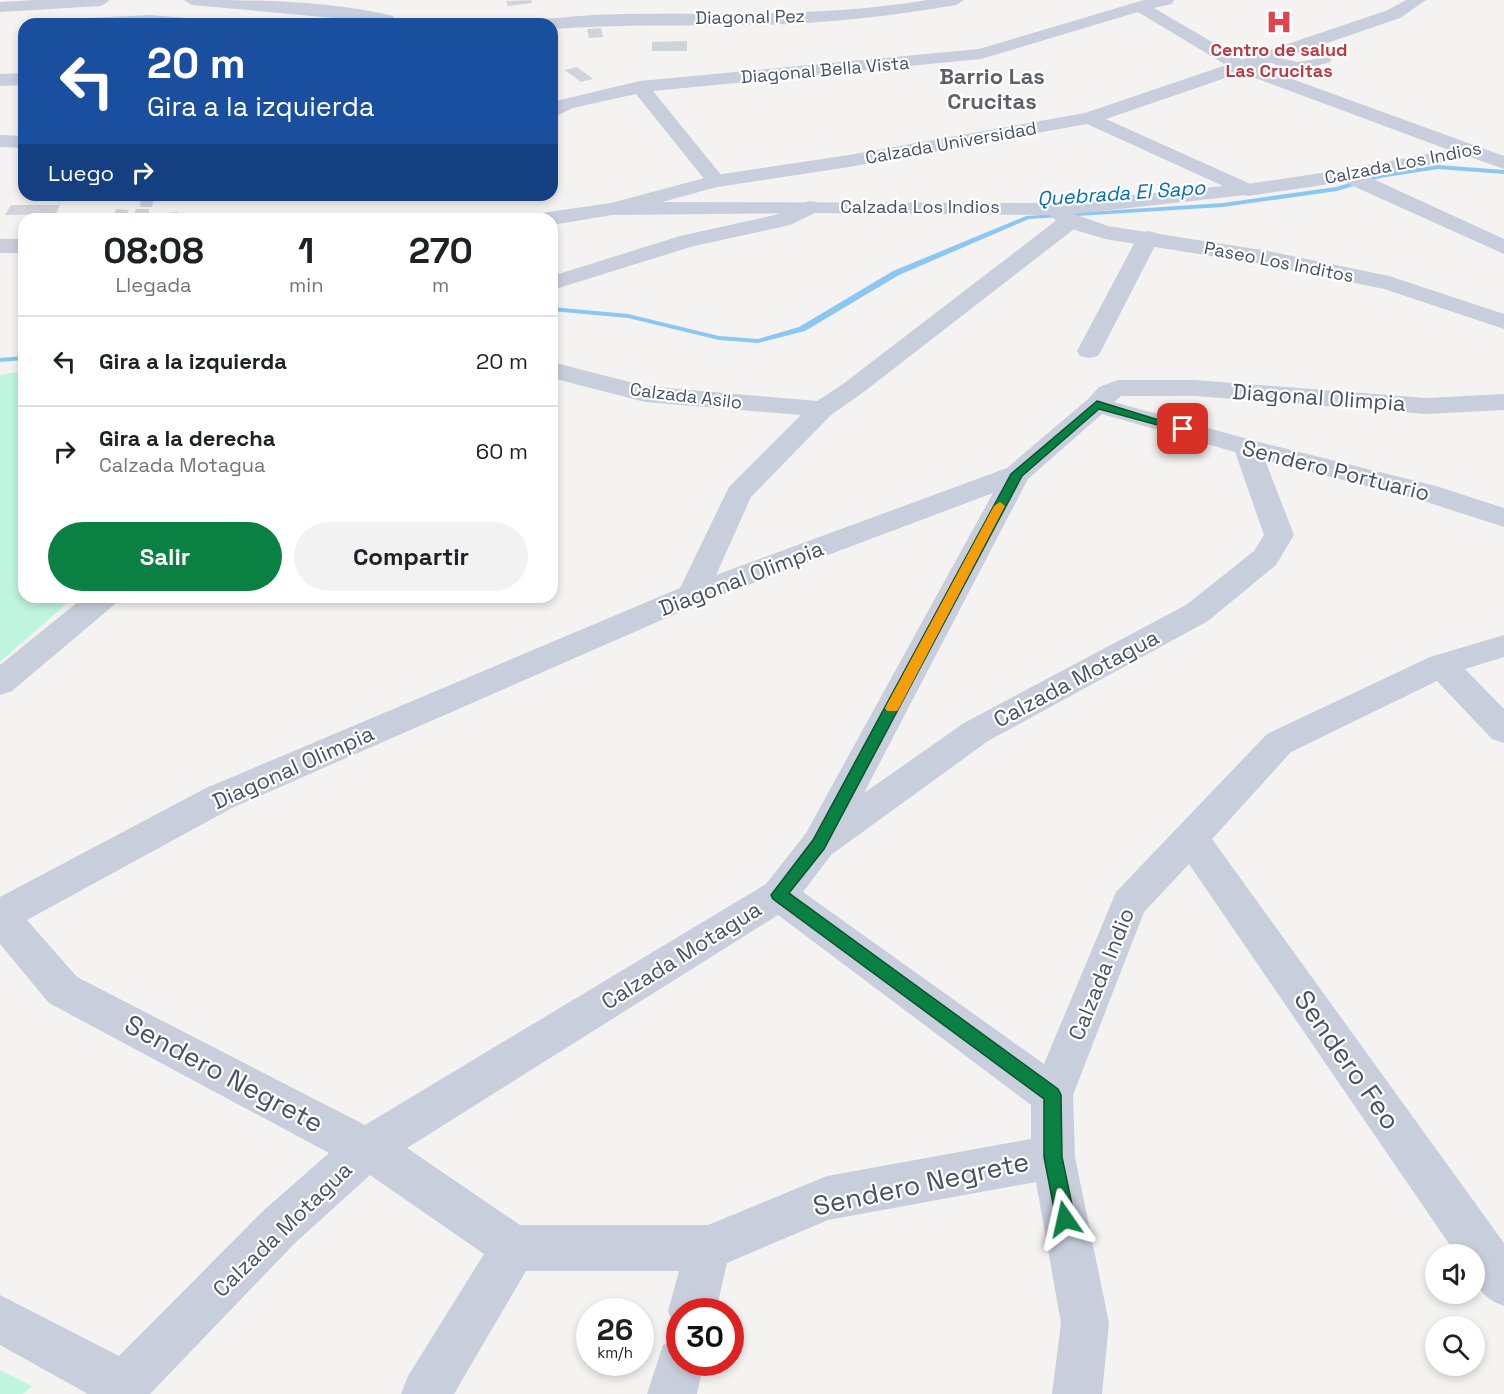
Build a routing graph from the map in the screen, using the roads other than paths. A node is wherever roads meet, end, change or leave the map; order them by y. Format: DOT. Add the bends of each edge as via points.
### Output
graph roads {
  1 [pos="109,0"];
  2 [pos="192,0"];
  3 [pos="956,0"];
  4 [pos="1167,0"];
  5 [pos="1418,0"];
  6 [pos="235,1"];
  7 [pos="1140,6"];
  8 [pos="0,7"];
  9 [pos="378,18"];
  10 [pos="558,23"];
  11 [pos="1242,67"];
  12 [pos="18,79"];
  13 [pos="0,80"];
  14 [pos="640,87"];
  15 [pos="558,109"];
  16 [pos="1089,118"];
  17 [pos="0,141"];
  18 [pos="18,142"];
  19 [pos="1504,143"];
  20 [pos="1470,152"];
  21 [pos="1504,163"];
  22 [pos="1352,177"];
  23 [pos="716,181"];
  24 [pos="1248,190"];
  25 [pos="809,207"];
  26 [pos="612,209"];
  27 [pos="1063,215"];
  28 [pos="558,217"];
  29 [pos="1148,238"];
  30 [pos="0,246"];
  31 [pos="18,246"];
  32 [pos="1504,247"];
  33 [pos="558,281"];
  34 [pos="1504,322"];
  35 [pos="1089,351"];
  36 [pos="558,372"];
  37 [pos="1504,402"];
  38 [pos="1097,405"];
  39 [pos="822,409"];
  40 [pos="1247,447"];
  41 [pos="1017,474"];
  42 [pos="1504,518"];
  43 [pos="692,595"];
  44 [pos="97,603"];
  45 [pos="1504,646"];
  46 [pos="1441,665"];
  47 [pos="0,683"];
  48 [pos="1504,730"];
  49 [pos="1190,837"];
  50 [pos="818,844"];
  51 [pos="779,895"];
  52 [pos="0,916"];
  53 [pos="1052,1095"];
  54 [pos="366,1149"];
  55 [pos="1053,1157"];
  56 [pos="514,1248"];
  57 [pos="708,1248"];
  58 [pos="1504,1283"];
  59 [pos="695,1298"];
  60 [pos="0,1319"];
  61 [pos="676,1376"];
  62 [pos="118,1390"];
  63 [pos="426,1394"];
  64 [pos="672,1394"];
  65 [pos="1077,1394"];
  1 -- 8 [label="street"];
  2 -- 6 [label="street"];
  3 -- 10 [label="street, Diagonal Pez" via="885,12 770,19"];
  4 -- 7 [label="street, Diagonal Bella Vista"];
  5 -- 11 [label="street, Calzada Universidad" via="1394,14"];
  6 -- 9 [label="street"];
  7 -- 11 [label="street"];
  7 -- 14 [label="street, Diagonal Bella Vista" via="976,55"];
  11 -- 16 [label="street, Calzada Universidad"];
  11 -- 20 [label="street"];
  12 -- 13 [label="street"];
  14 -- 15 [label="street, Diagonal Bella Vista"];
  14 -- 23 [label="street"];
  16 -- 23 [label="street, Calzada Universidad"];
  16 -- 24 [label="street"];
  17 -- 18 [label="street"];
  19 -- 20 [label="street, Calzada Los Indios"];
  20 -- 21 [label="street"];
  20 -- 22 [label="street, Calzada Los Indios"];
  22 -- 24 [label="street, Calzada Los Indios"];
  22 -- 32 [label="street"];
  23 -- 26 [label="street, Calzada Universidad"];
  24 -- 27 [label="street, Calzada Los Indios"];
  25 -- 26 [label="street, Calzada Los Indios"];
  25 -- 27 [label="street, Calzada Los Indios"];
  25 -- 33 [label="street" via="782,220 688,241"];
  26 -- 28 [label="street, Calzada Los Indios"];
  27 -- 29 [label="street, Paseo Los Inditos" via="1105,232"];
  27 -- 39 [label="street" via="852,389"];
  29 -- 34 [label="street, Paseo Los Inditos" via="1389,284"];
  29 -- 35 [label="street"];
  30 -- 31 [label="street"];
  36 -- 39 [label="street, Calzada Asilo" via="645,394"];
  37 -- 38 [label="street, Diagonal Olimpia" via="1426,406 1195,387 1118,387"];
  38 -- 40 [label="street, Sendero Portuario"];
  38 -- 41 [label="street, Diagonal Olimpia"];
  39 -- 43 [label="street" via="739,493"];
  40 -- 42 [label="street, Sendero Portuario" via="1426,492"];
  40 -- 50 [label="street, Calzada Motagua" via="1279,535 1265,558 1197,613 976,732"];
  41 -- 43 [label="street, Diagonal Olimpia"];
  41 -- 50 [label="street"];
  43 -- 52 [label="street, Diagonal Olimpia" via="219,798"];
  44 -- 47 [label="street"];
  45 -- 46 [label="street, Calzada Indio"];
  46 -- 48 [label="street"];
  46 -- 49 [label="street, Calzada Indio" via="1279,743"];
  49 -- 53 [label="street, Calzada Indio" via="1129,903"];
  49 -- 58 [label="street, Sendero Feo"];
  50 -- 51 [label="street, Calzada Motagua"];
  51 -- 53 [label="street"];
  51 -- 54 [label="street, Calzada Motagua"];
  52 -- 54 [label="street, Sendero Negrete" via="63,990"];
  53 -- 55 [label="street, Calzada Indio"];
  54 -- 56 [label="street, Sendero Negrete"];
  54 -- 62 [label="street, Calzada Motagua" via="279,1227"];
  55 -- 57 [label="street, Sendero Negrete" via="827,1198"];
  55 -- 65 [label="street, Calzada Indio" via="1085,1323"];
  56 -- 57 [label="street, Sendero Negrete"];
  56 -- 63 [label="street"];
  57 -- 59 [label="street"];
  60 -- 62 [label="street"];
  61 -- 64 [label="street"];
}
